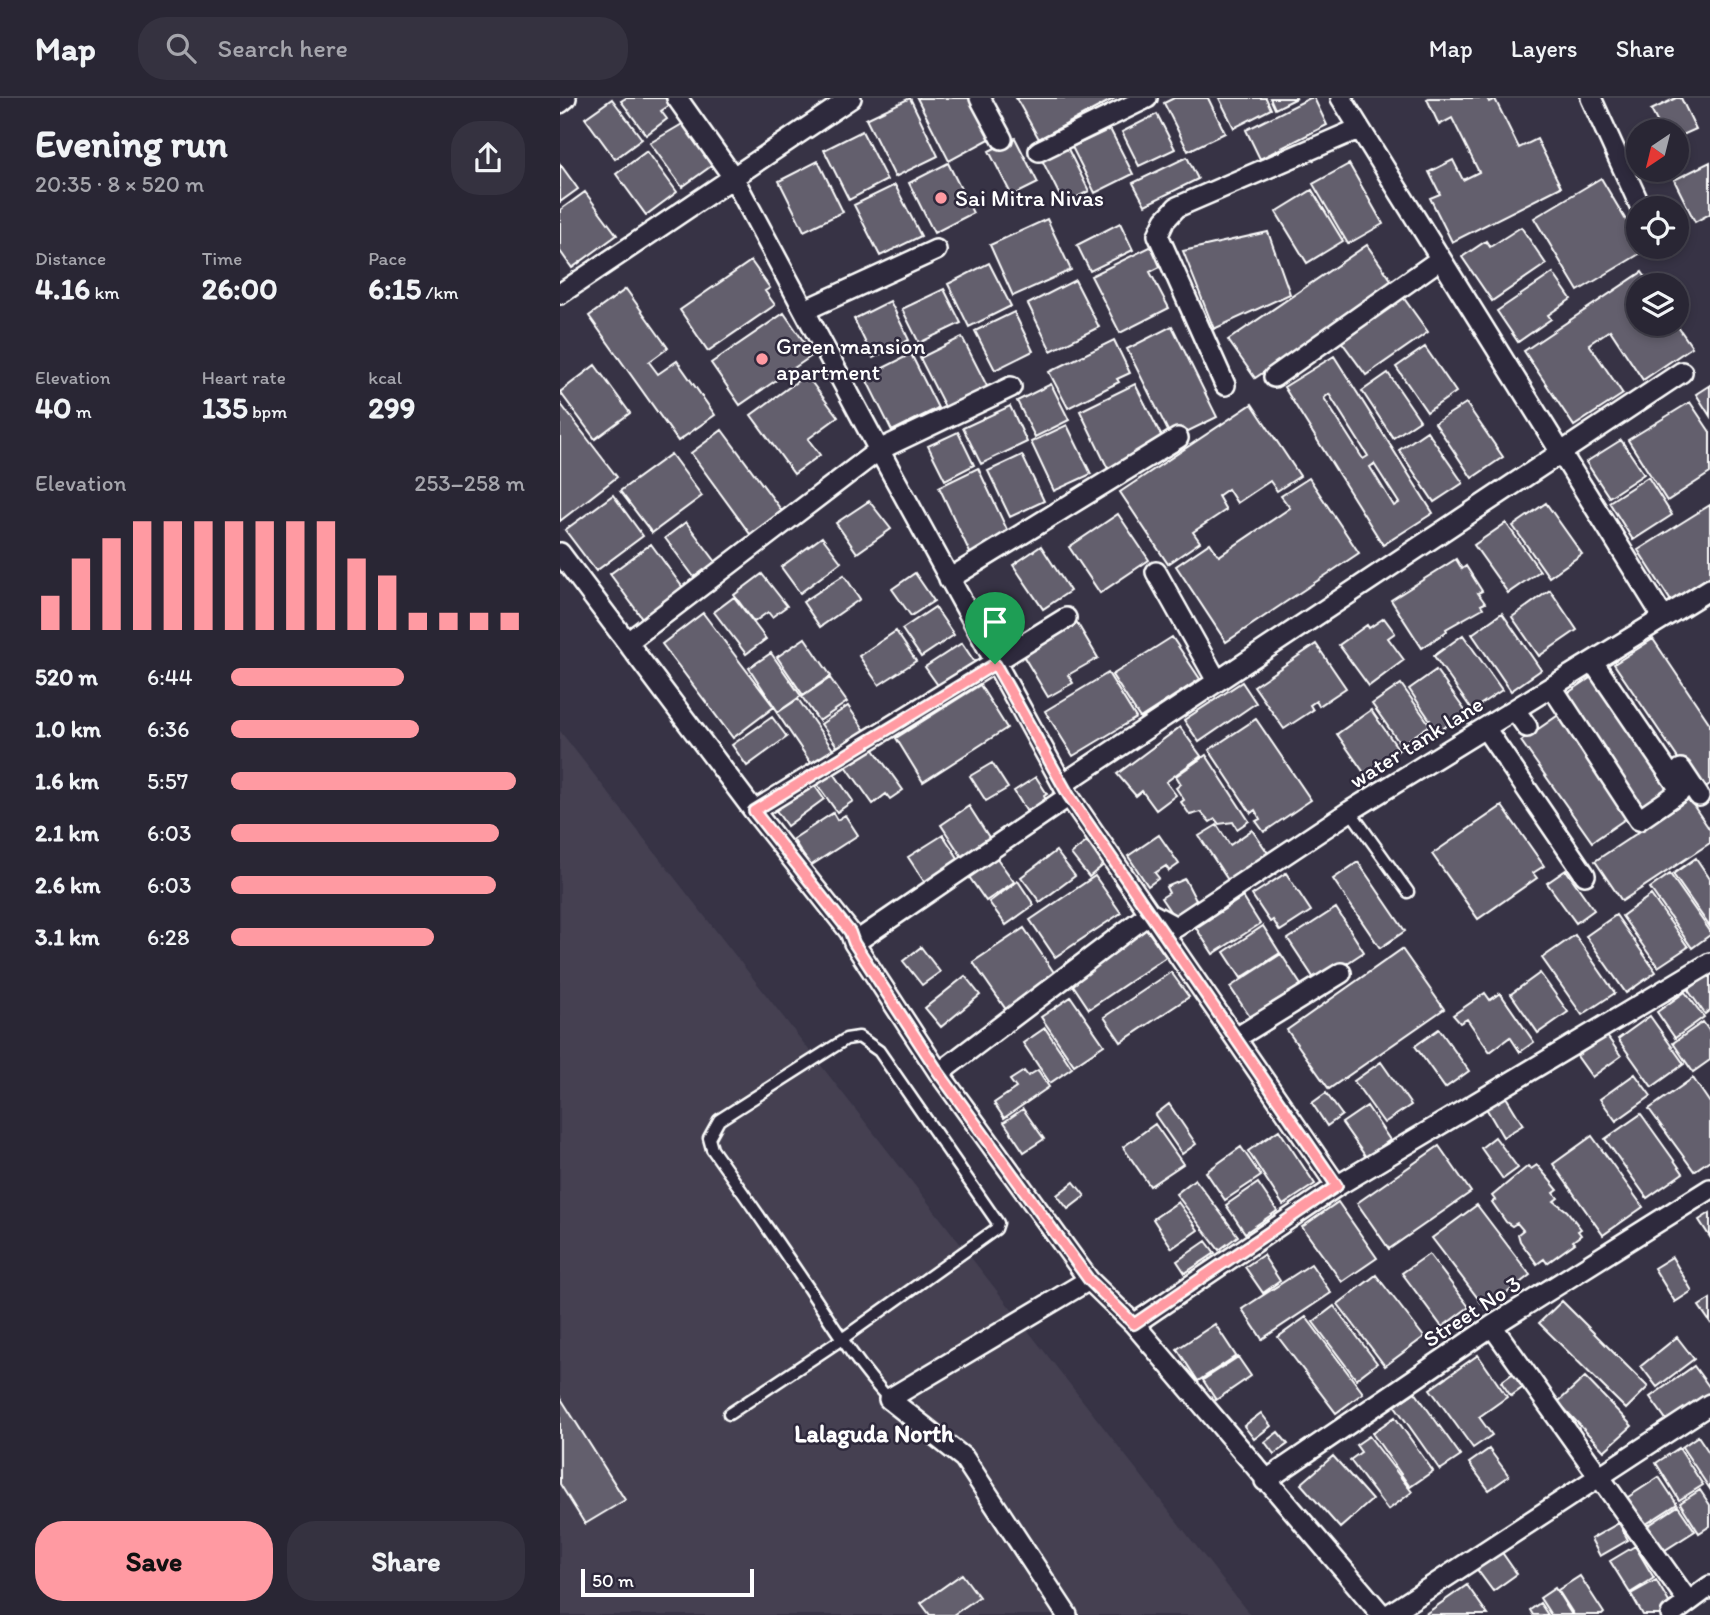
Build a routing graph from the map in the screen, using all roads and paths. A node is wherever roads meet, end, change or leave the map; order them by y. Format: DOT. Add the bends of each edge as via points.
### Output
graph roads {
  1 [pos="566,98"];
  2 [pos="677,98"];
  3 [pos="851,98"];
  4 [pos="980,98"];
  5 [pos="1147,98"];
  6 [pos="1342,98"];
  7 [pos="1591,98"];
  8 [pos="560,103"];
  9 [pos="1358,129"];
  10 [pos="1002,139"];
  11 [pos="1039,151"];
  12 [pos="733,177"];
  13 [pos="1636,196"];
  14 [pos="936,250"];
  15 [pos="1439,260"];
  16 [pos="560,294"];
  17 [pos="805,310"];
  18 [pos="1682,372"];
  19 [pos="1274,377"];
  20 [pos="1225,385"];
  21 [pos="1011,387"];
  22 [pos="1178,438"];
  23 [pos="879,450"];
  24 [pos="1559,453"];
  25 [pos="560,553"];
  26 [pos="1156,572"];
  27 [pos="948,579"];
  28 [pos="1710,589"];
  29 [pos="1664,617"];
  30 [pos="1066,618"];
  31 [pos="629,641"];
  32 [pos="1598,658"];
  33 [pos="995,664"];
  34 [pos="1217,681"];
  35 [pos="1552,687"];
  36 [pos="1515,710"];
  37 [pos="1490,725"];
  38 [pos="1527,727"];
  39 [pos="1508,742"];
  40 [pos="1066,790"];
  41 [pos="1699,796"];
  42 [pos="754,811"];
  43 [pos="1350,811"];
  44 [pos="1585,875"];
  45 [pos="1408,892"];
  46 [pos="1150,913"];
  47 [pos="854,943"];
  48 [pos="1710,962"];
  49 [pos="1341,974"];
  50 [pos="1236,1038"];
  51 [pos="939,1073"];
  52 [pos="1337,1186"];
  53 [pos="1710,1189"];
  54 [pos="1089,1280"];
  55 [pos="1134,1324"];
  56 [pos="1492,1326"];
  57 [pos="842,1339"];
  58 [pos="889,1399"];
  59 [pos="1710,1404"];
  60 [pos="729,1414"];
  61 [pos="1600,1475"];
  62 [pos="1265,1481"];
  63 [pos="1710,1586"];
  64 [pos="1688,1601"];
  65 [pos="1067,1615"];
  66 [pos="1382,1615"];
  67 [pos="1388,1615"];
  68 [pos="1671,1615"];
  1 -- 8 [label="street"];
  2 -- 12 [label="street"];
  3 -- 12 [label="street"];
  4 -- 10 [label="street"];
  5 -- 11 [label="street"];
  6 -- 9 [label="street"];
  7 -- 13 [label="street"];
  9 -- 15 [label="street"];
  9 -- 20 [label="street" via="1177,207 1165,220 1158,235"];
  12 -- 16 [label="street"];
  12 -- 17 [label="street"];
  14 -- 17 [label="street"];
  15 -- 19 [label="street"];
  15 -- 24 [label="street"];
  17 -- 23 [label="street"];
  18 -- 24 [label="street"];
  21 -- 23 [label="street"];
  22 -- 27 [label="street"];
  23 -- 27 [label="street"];
  23 -- 31 [label="street"];
  24 -- 29 [label="street"];
  24 -- 34 [label="street"];
  25 -- 31 [label="street"];
  26 -- 34 [label="street"];
  27 -- 33 [label="street"];
  28 -- 29 [label="street, water tank lane"];
  29 -- 32 [label="street, water tank lane"];
  30 -- 33 [label="street"];
  31 -- 42 [label="street"];
  32 -- 35 [label="street, water tank lane"];
  32 -- 35 [label="street" via="1681,791 1639,820"];
  32 -- 41 [label="street"];
  33 -- 40 [label="street"];
  33 -- 42 [label="street"];
  34 -- 40 [label="street"];
  35 -- 36 [label="street, water tank lane"];
  36 -- 37 [label="street, water tank lane"];
  36 -- 38 [label="street"];
  37 -- 39 [label="street"];
  37 -- 43 [label="street, water tank lane"];
  37 -- 44 [label="street"];
  40 -- 46 [label="street"];
  40 -- 47 [label="street"];
  42 -- 47 [label="street"];
  43 -- 45 [label="lane"];
  43 -- 46 [label="street, water tank lane" via="1176,927"];
  46 -- 50 [label="street"];
  46 -- 51 [label="street"];
  47 -- 51 [label="street"];
  48 -- 52 [label="street"];
  49 -- 50 [label="street"];
  50 -- 52 [label="street"];
  51 -- 54 [label="street"];
  52 -- 55 [label="street"];
  53 -- 56 [label="street, Street No 3"];
  54 -- 55 [label="street"];
  54 -- 58 [label="street"];
  55 -- 62 [label="street"];
  56 -- 61 [label="street"];
  56 -- 62 [label="street, Street No 3"];
  57 -- 57 [label="lane" via="712,1149 709,1138 719,1120 846,1039 859,1037 879,1051 998,1223 991,1233"];
  57 -- 58 [label="lane"];
  57 -- 60 [label="lane"];
  58 -- 65 [label="street" via="964,1458"];
  59 -- 61 [label="street"];
  61 -- 64 [label="street"];
  61 -- 67 [label="street"];
  62 -- 66 [label="street"];
  63 -- 64 [label="street"];
  64 -- 68 [label="street"];
}
